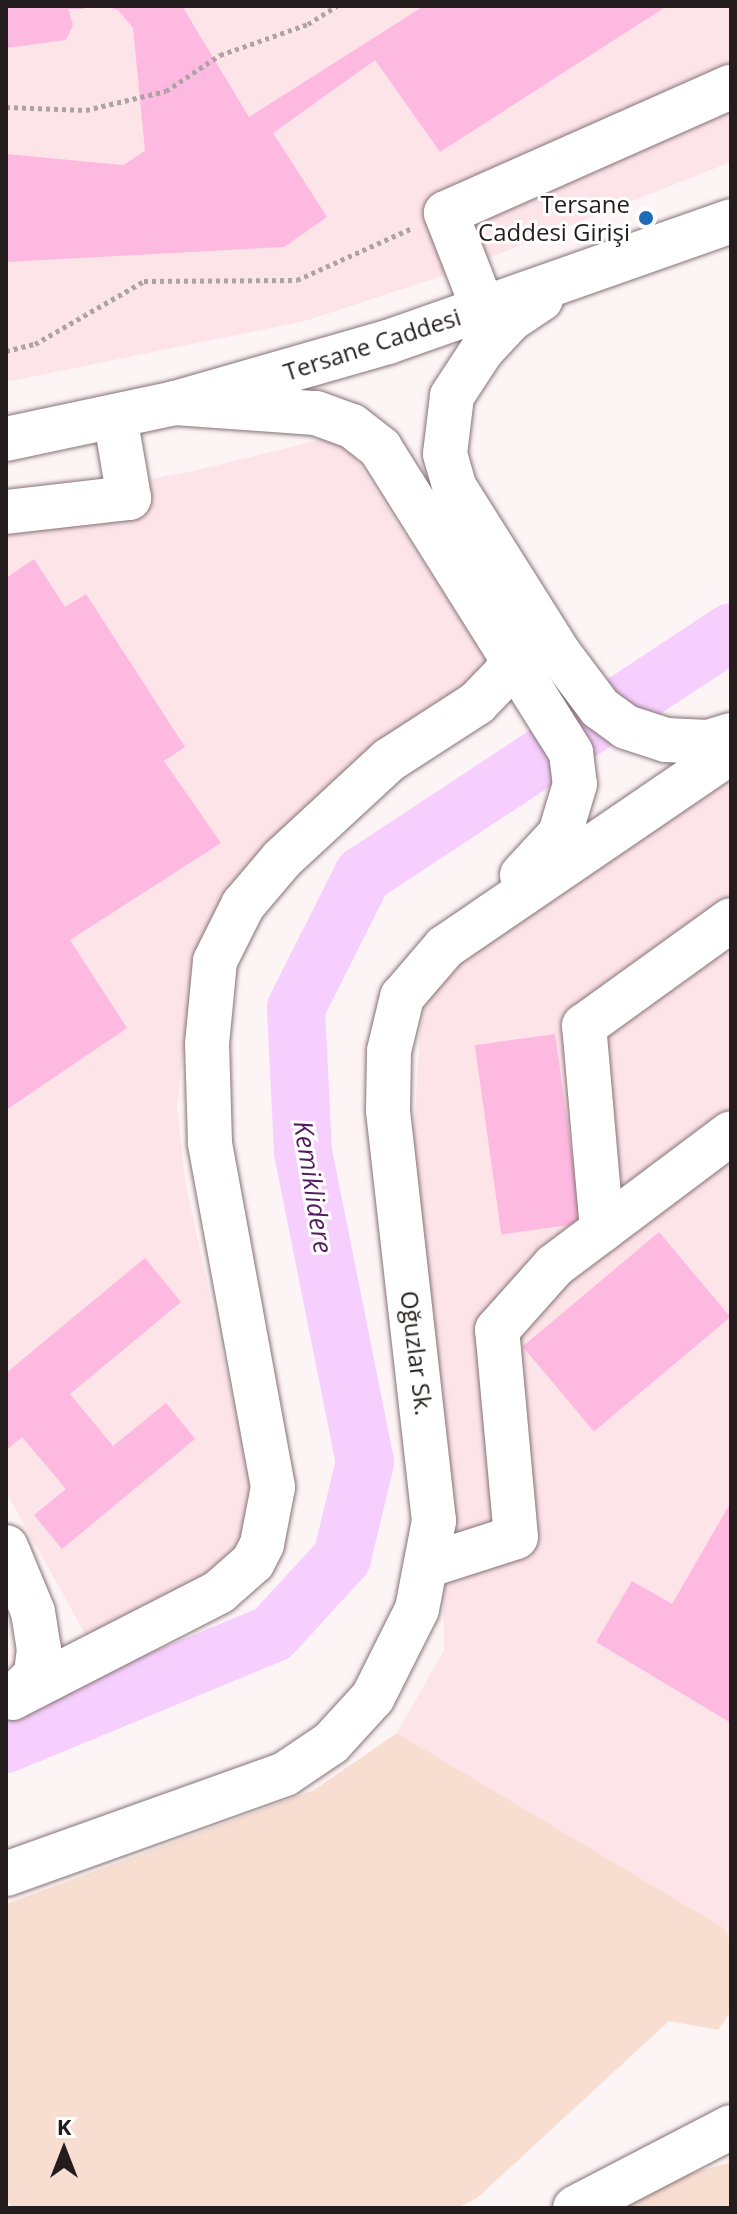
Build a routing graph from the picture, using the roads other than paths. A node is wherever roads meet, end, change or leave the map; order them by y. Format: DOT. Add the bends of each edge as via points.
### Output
graph roads {
  1 [pos="731,87"];
  2 [pos="731,221"];
  3 [pos="576,275"];
  4 [pos="483,308"];
  5 [pos="175,403"];
  6 [pos="115,416"];
  7 [pos="6,439"];
  8 [pos="6,512"];
  9 [pos="533,661"];
  10 [pos="731,735"];
  11 [pos="731,752"];
  12 [pos="731,920"];
  13 [pos="445,947"];
  14 [pos="731,1133"];
  15 [pos="602,1230"];
  16 [pos="6,1547"];
  17 [pos="429,1565"];
  18 [pos="10,1699"];
  19 [pos="6,1874"];
  20 [pos="731,2127"];
  21 [pos="575,2208"];
  1 -- 4 [label="street" via="446,213"];
  2 -- 3 [label="street, Tersane Caddesi"];
  3 -- 4 [label="street, Tersane Caddesi"];
  3 -- 9 [label="street" via="511,319 482,350 465,371 445,422 445,454 455,488"];
  4 -- 5 [label="street, Tersane Caddesi" via="388,342"];
  5 -- 6 [label="street, Tersane Caddesi"];
  5 -- 9 [label="street" via="316,413 352,426 380,448"];
  6 -- 7 [label="street, Tersane Caddesi"];
  6 -- 8 [label="street" via="129,498"];
  9 -- 10 [label="street" via="626,727 688,742"];
  9 -- 13 [label="street" via="571,753 575,784 560,834"];
  9 -- 18 [label="street" via="505,674 486,696 389,760 282,859 243,905 215,961 207,1044 210,1143 273,1487 262,1544 253,1562 219,1592"];
  11 -- 13 [label="street, Oğuzlar Sk."];
  12 -- 15 [label="street" via="584,1026"];
  13 -- 17 [label="street, Oğuzlar Sk." via="402,997 387,1078 434,1491"];
  14 -- 15 [label="street"];
  15 -- 17 [label="street" via="554,1266 497,1330 516,1537"];
  16 -- 18 [label="street" via="33,1612 39,1649 36,1675"];
  17 -- 19 [label="street, Oğuzlar Sk." via="417,1609 388,1672 373,1697 318,1754 259,1785"];
  20 -- 21 [label="street"];
}
